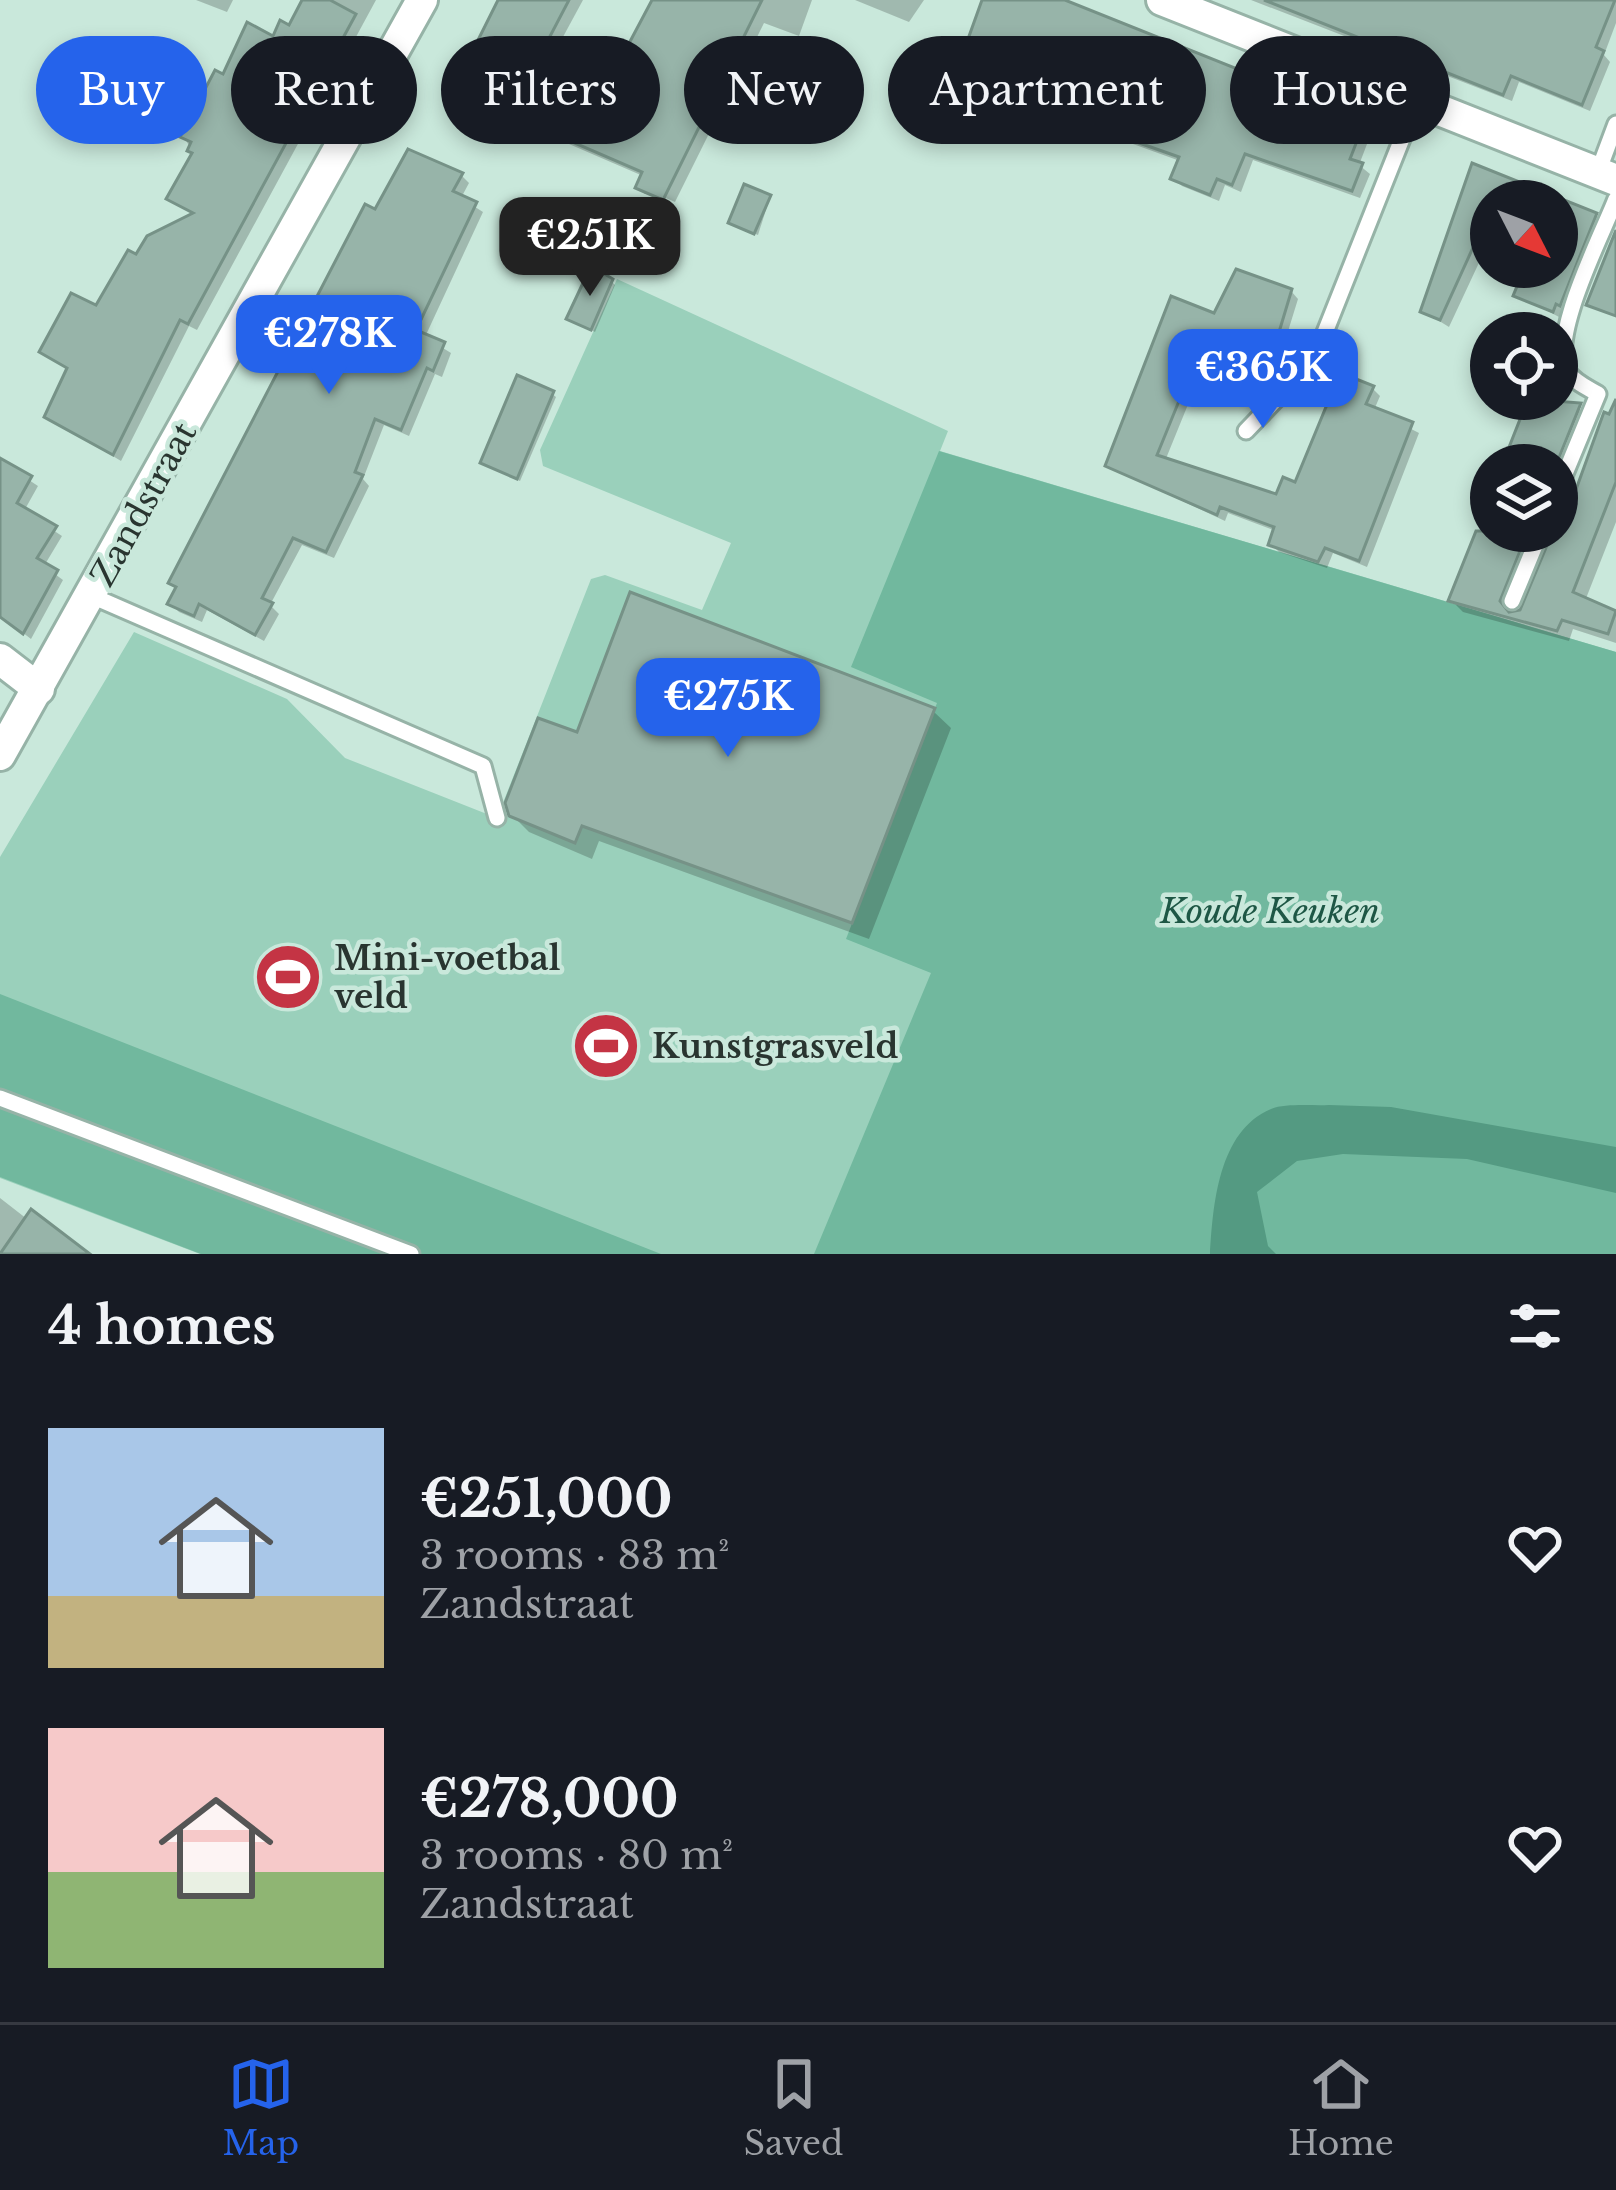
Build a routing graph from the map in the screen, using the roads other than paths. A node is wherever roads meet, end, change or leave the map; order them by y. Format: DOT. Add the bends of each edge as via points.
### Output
graph roads {
  1 [pos="422,0"];
  2 [pos="1162,0"];
  3 [pos="1253,36"];
  4 [pos="1450,114"];
  5 [pos="1616,124"];
  6 [pos="1400,144"];
  7 [pos="1607,176"];
  8 [pos="1616,199"];
  9 [pos="1246,431"];
  10 [pos="1577,444"];
  11 [pos="1532,552"];
  12 [pos="92,596"];
  13 [pos="1512,602"];
  14 [pos="0,659"];
  15 [pos="39,689"];
  16 [pos="0,755"];
  17 [pos="497,818"];
  18 [pos="0,1098"];
  19 [pos="411,1254"];
  1 -- 12 [label="street, Zandstraat"];
  2 -- 3 [label="street"];
  4 -- 7 [label="street"];
  5 -- 7 [label="lane"];
  6 -- 9 [label="lane" via="1314,360"];
  8 -- 10 [label="lane" via="1561,357 1570,377 1598,394"];
  11 -- 13 [label="lane"];
  12 -- 15 [label="street, Zandstraat"];
  12 -- 17 [label="lane" via="483,766"];
  14 -- 15 [label="street"];
  15 -- 16 [label="street, Zandstraat"];
  18 -- 19 [label="lane"];
}
